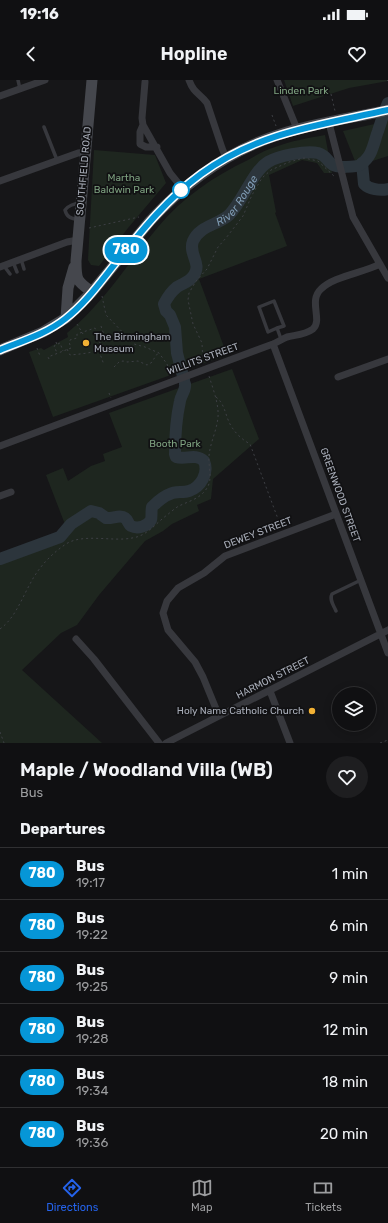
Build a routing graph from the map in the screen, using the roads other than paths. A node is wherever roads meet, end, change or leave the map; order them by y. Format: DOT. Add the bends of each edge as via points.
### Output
graph roads {
  1 [pos="18,80"];
  2 [pos="45,80"];
  3 [pos="92,80"];
  4 [pos="189,80"];
  5 [pos="277,80"];
  6 [pos="145,82"];
  7 [pos="20,89"];
  8 [pos="0,96"];
  9 [pos="383,111"];
  10 [pos="333,122"];
  11 [pos="143,125"];
  12 [pos="44,126"];
  13 [pos="297,129"];
  14 [pos="157,147"];
  15 [pos="85,152"];
  16 [pos="226,158"];
  17 [pos="57,160"];
  18 [pos="0,181"];
  19 [pos="183,189"];
  20 [pos="81,202"];
  21 [pos="83,224"];
  22 [pos="78,240"];
  23 [pos="21,259"];
  24 [pos="76,261"];
  25 [pos="12,262"];
  26 [pos="380,264"];
  27 [pos="2,266"];
  28 [pos="24,269"];
  29 [pos="17,272"];
  30 [pos="10,274"];
  31 [pos="388,278"];
  32 [pos="97,294"];
  33 [pos="66,318"];
  34 [pos="277,328"];
  35 [pos="281,339"];
  36 [pos="273,344"];
  37 [pos="0,350"];
  38 [pos="388,359"];
  39 [pos="338,377"];
  40 [pos="0,446"];
  41 [pos="11,492"];
  42 [pos="0,496"];
  43 [pos="336,514"];
  44 [pos="361,580"];
  45 [pos="336,611"];
  46 [pos="388,630"];
  47 [pos="381,634"];
  48 [pos="76,639"];
  49 [pos="388,653"];
  50 [pos="270,691"];
  51 [pos="219,716"];
  52 [pos="171,742"];
  53 [pos="159,743"];
  54 [pos="290,743"];
  1 -- 7 [label="lane"];
  2 -- 7 [label="street"];
  3 -- 15 [label="main road, SOUTHFIELD ROAD"];
  4 -- 16 [label="street" via="195,92 207,103"];
  5 -- 13 [label="street"];
  6 -- 11 [label="street"];
  7 -- 8 [label="street"];
  9 -- 10 [label="main road"];
  10 -- 13 [label="main road"];
  10 -- 26 [label="street" via="341,178 353,217"];
  11 -- 14 [label="street"];
  11 -- 14 [label="street" via="140,144"];
  12 -- 17 [label="lane"];
  13 -- 16 [label="main road" via="255,143"];
  14 -- 19 [label="street" via="170,173"];
  15 -- 17 [label="street"];
  15 -- 20 [label="main road, SOUTHFIELD ROAD"];
  16 -- 19 [label="main road"];
  17 -- 18 [label="street"];
  19 -- 32 [label="main road" via="150,221"];
  20 -- 21 [label="main road, SOUTHFIELD ROAD"];
  20 -- 21 [label="lane" via="72,204 65,210 69,218"];
  21 -- 22 [label="main road, SOUTHFIELD ROAD"];
  22 -- 23 [label="street"];
  22 -- 24 [label="main road, SOUTHFIELD ROAD"];
  23 -- 25 [label="street"];
  23 -- 28 [label="lane"];
  24 -- 32 [label="main road, SOUTHFIELD ROAD" via="76,276 79,282"];
  24 -- 33 [label="main road, SOUTHFIELD ROAD" via="68,288"];
  25 -- 27 [label="street"];
  25 -- 29 [label="lane"];
  26 -- 31 [label="street"];
  26 -- 35 [label="street, WILLITS STREET" via="321,288 315,302 316,325 308,331"];
  27 -- 30 [label="lane"];
  32 -- 33 [label="main road"];
  33 -- 37 [label="main road" via="43,332"];
  34 -- 34 [label="lane" via="284,326 274,301 259,307 268,332"];
  34 -- 35 [label="lane"];
  35 -- 36 [label="street, WILLITS STREET"];
  36 -- 40 [label="street, WILLITS STREET"];
  36 -- 43 [label="street, GREENWOOD STREET"];
  38 -- 39 [label="street"];
  41 -- 42 [label="street"];
  43 -- 44 [label="street, GREENWOOD STREET"];
  43 -- 51 [label="street, DEWEY STREET" via="225,556 173,593 164,606 164,619 171,634 199,669"];
  44 -- 45 [label="lane" via="332,594 330,597"];
  44 -- 47 [label="street, GREENWOOD STREET"];
  46 -- 47 [label="street, HARMON STREET"];
  47 -- 49 [label="street, GREENWOOD STREET"];
  47 -- 50 [label="street, HARMON STREET"];
  48 -- 53 [label="street"];
  50 -- 51 [label="street, HARMON STREET"];
  50 -- 54 [label="street"];
  51 -- 52 [label="street, HARMON STREET"];
}
